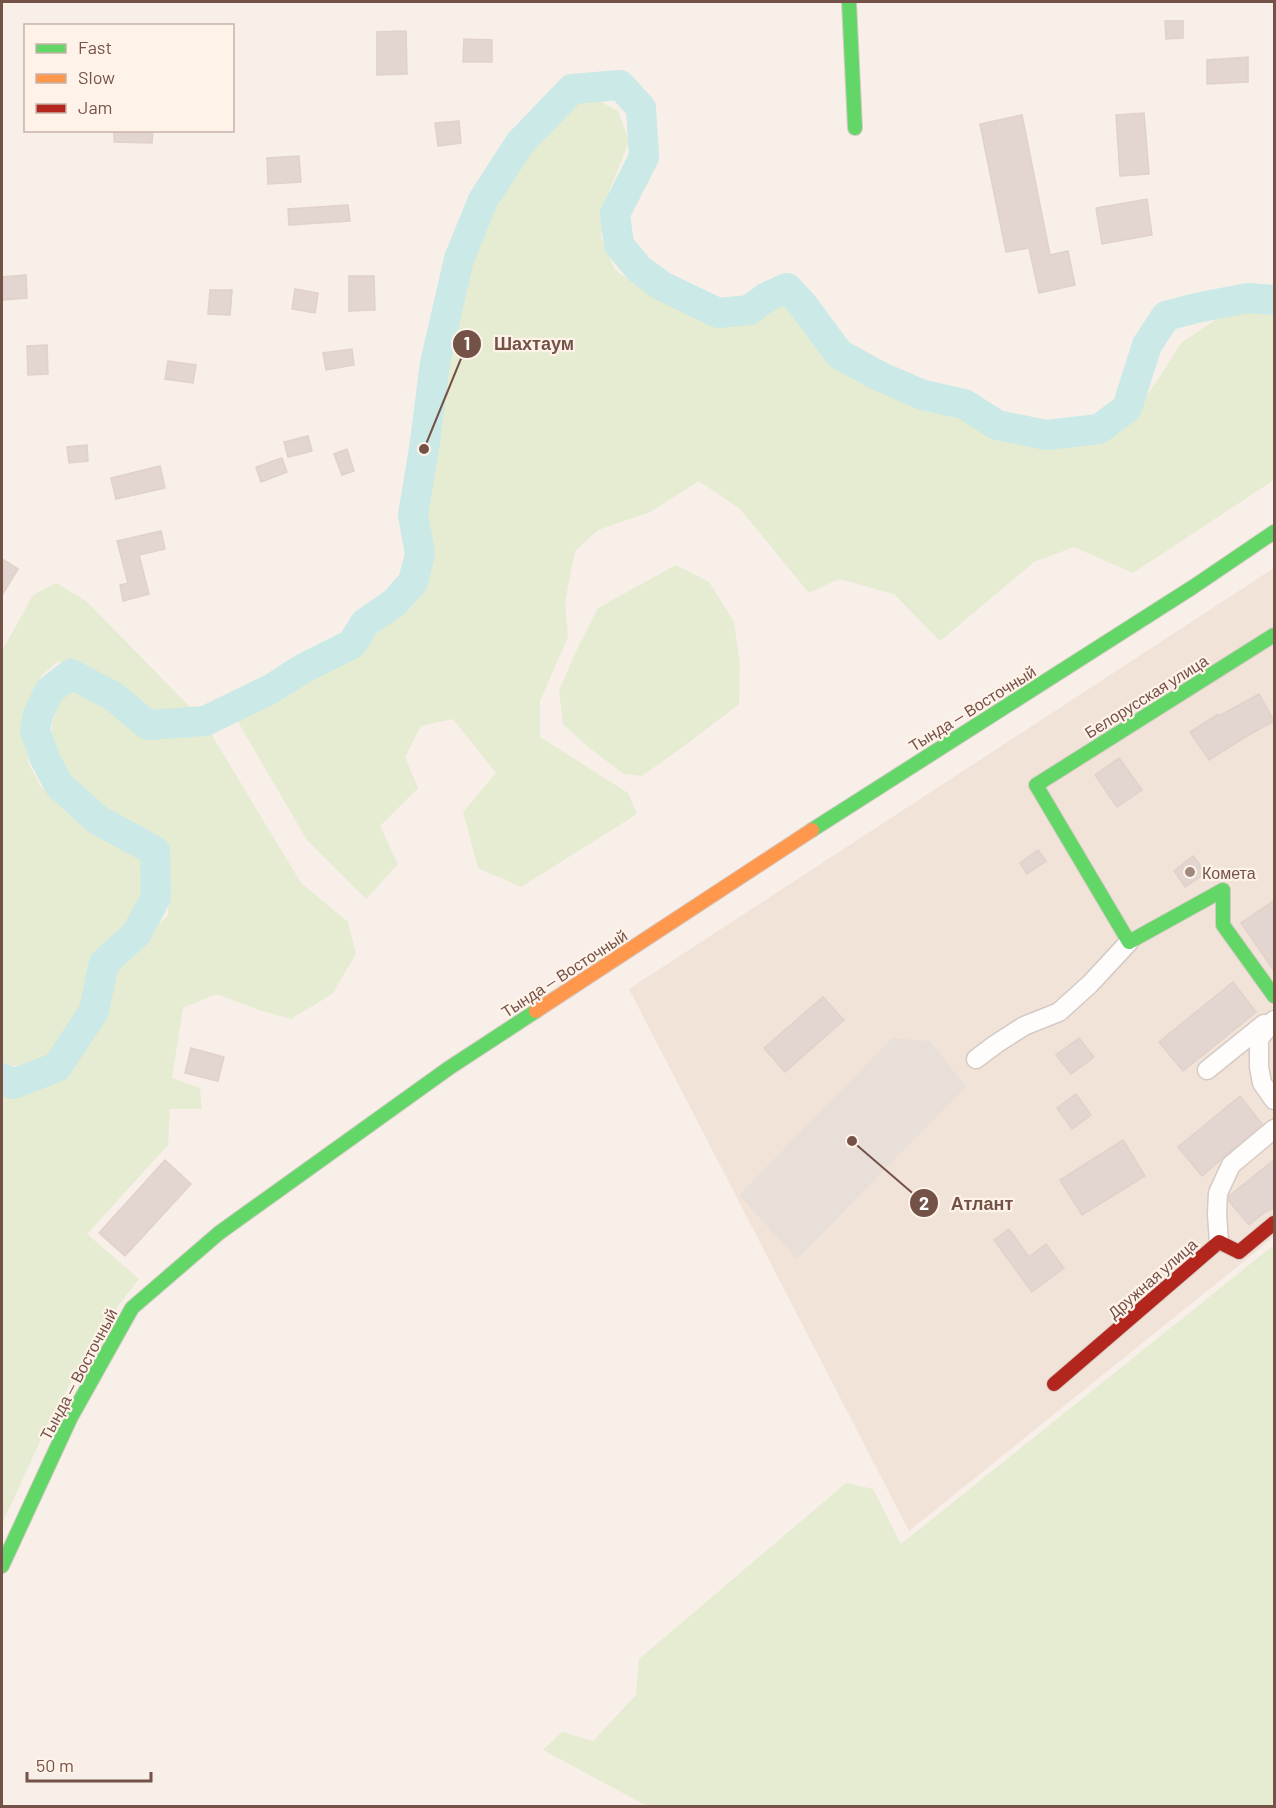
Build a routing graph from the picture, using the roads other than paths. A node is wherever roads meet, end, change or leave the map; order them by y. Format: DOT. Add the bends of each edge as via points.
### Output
graph roads {
  1 [pos="849,2"];
  2 [pos="855,128"];
  3 [pos="1275,532"];
  4 [pos="1275,635"];
  5 [pos="1129,942"];
  6 [pos="1275,996"];
  7 [pos="1275,1018"];
  8 [pos="976,1059"];
  9 [pos="1207,1070"];
  10 [pos="1275,1100"];
  11 [pos="1275,1129"];
  12 [pos="1275,1223"];
  13 [pos="1219,1242"];
  14 [pos="1054,1384"];
  15 [pos="2,1566"];
  1 -- 2 [label="street"];
  3 -- 15 [label="street, Тында — Восточный" via="449,1068 219,1233 132,1308 71,1417"];
  4 -- 5 [label="street, Белорусская улица" via="1036,785"];
  5 -- 6 [label="street" via="1224,890 1223,925"];
  5 -- 8 [label="street" via="1059,1012 1024,1026"];
  7 -- 9 [label="street"];
  7 -- 10 [label="street" via="1259,1039 1259,1067 1262,1083"];
  11 -- 13 [label="street" via="1231,1166 1218,1194"];
  12 -- 13 [label="street, Дружная улица" via="1239,1252"];
  13 -- 14 [label="street, Дружная улица"];
}
